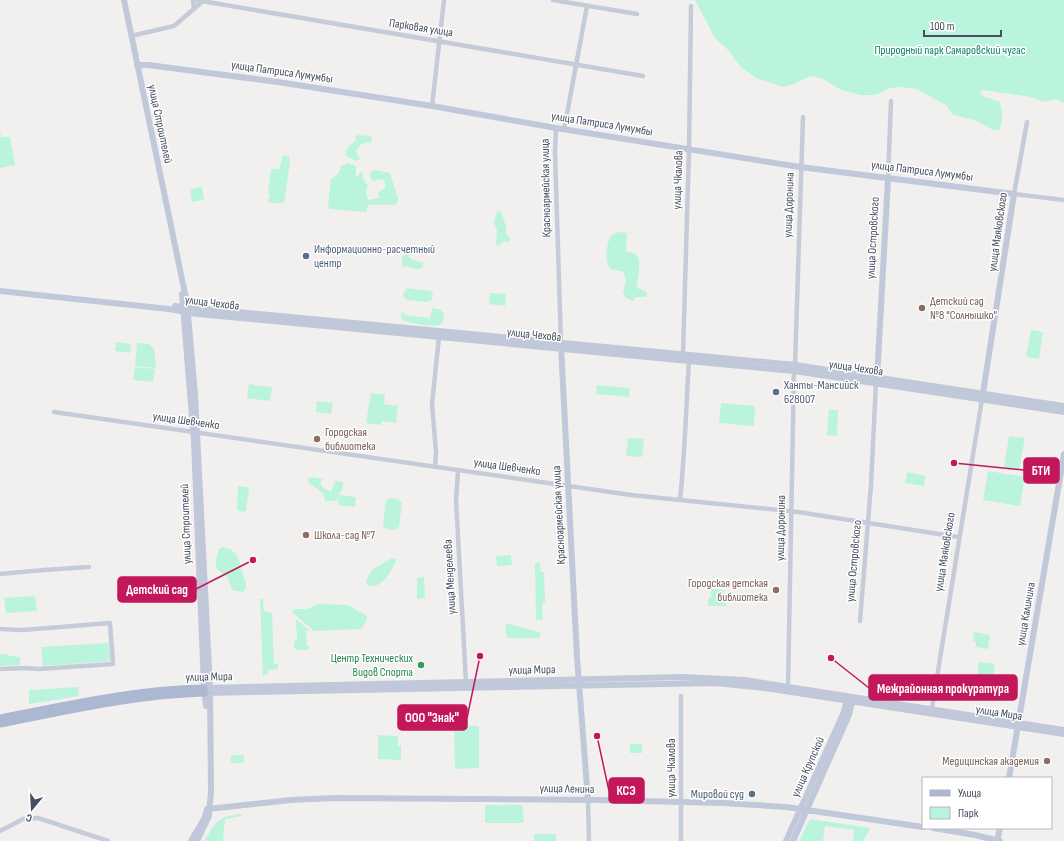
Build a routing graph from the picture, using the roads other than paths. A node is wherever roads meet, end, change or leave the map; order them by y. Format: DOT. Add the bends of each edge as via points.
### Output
graph roads {
  1 [pos="124,0"];
  2 [pos="193,0"];
  3 [pos="196,0"];
  4 [pos="444,0"];
  5 [pos="552,0"];
  6 [pos="203,1"];
  7 [pos="587,6"];
  8 [pos="691,6"];
  9 [pos="194,9"];
  10 [pos="637,14"];
  11 [pos="131,36"];
  12 [pos="439,41"];
  13 [pos="577,64"];
  14 [pos="137,65"];
  15 [pos="643,76"];
  16 [pos="891,101"];
  17 [pos="432,106"];
  18 [pos="803,117"];
  19 [pos="1027,122"];
  20 [pos="556,128"];
  21 [pos="564,130"];
  22 [pos="689,150"];
  23 [pos="800,167"];
  24 [pos="888,179"];
  25 [pos="1014,194"];
  26 [pos="1064,200"];
  27 [pos="0,289"];
  28 [pos="185,310"];
  29 [pos="440,334"];
  30 [pos="561,346"];
  31 [pos="683,354"];
  32 [pos="689,361"];
  33 [pos="795,368"];
  34 [pos="877,379"];
  35 [pos="982,396"];
  36 [pos="1064,406"];
  37 [pos="54,412"];
  38 [pos="1064,412"];
  39 [pos="196,432"];
  40 [pos="1064,454"];
  41 [pos="436,467"];
  42 [pos="458,471"];
  43 [pos="569,486"];
  44 [pos="680,500"];
  45 [pos="791,511"];
  46 [pos="868,523"];
  47 [pos="958,537"];
  48 [pos="90,567"];
  49 [pos="0,574"];
  50 [pos="860,621"];
  51 [pos="0,629"];
  52 [pos="0,669"];
  53 [pos="579,682"];
  54 [pos="466,685"];
  55 [pos="788,689"];
  56 [pos="207,690"];
  57 [pos="681,696"];
  58 [pos="850,698"];
  59 [pos="931,711"];
  60 [pos="0,718"];
  61 [pos="0,724"];
  62 [pos="1019,725"];
  63 [pos="1064,730"];
  64 [pos="1064,734"];
  65 [pos="1009,777"];
  66 [pos="588,800"];
  67 [pos="681,802"];
  68 [pos="208,809"];
  69 [pos="804,809"];
  70 [pos="922,827"];
  71 [pos="937,829"];
  72 [pos="1000,829"];
  73 [pos="0,831"];
  74 [pos="108,841"];
  75 [pos="191,841"];
  76 [pos="197,841"];
  77 [pos="589,841"];
  78 [pos="681,841"];
  79 [pos="786,841"];
  80 [pos="793,841"];
  81 [pos="998,841"];
  1 -- 11 [label="main road, улица Строителей"];
  2 -- 9 [label="street"];
  3 -- 6 [label="street, Парковая улица"];
  4 -- 12 [label="street"];
  5 -- 7 [label="street"];
  6 -- 9 [label="street"];
  6 -- 12 [label="street, Парковая улица"];
  7 -- 10 [label="street"];
  7 -- 13 [label="street, Красноармейская улица"];
  8 -- 22 [label="street, улица Чкалова"];
  9 -- 11 [label="street" via="174,26"];
  11 -- 14 [label="main road, улица Строителей"];
  12 -- 13 [label="street, Парковая улица"];
  12 -- 17 [label="street"];
  13 -- 15 [label="street, Парковая улица"];
  13 -- 21 [label="street, Красноармейская улица"];
  14 -- 17 [label="main road, улица Патриса Лумумбы" via="258,79"];
  14 -- 28 [label="main road, улица Строителей"];
  16 -- 24 [label="street, улица Островского"];
  17 -- 20 [label="main road, улица Патриса Лумумбы"];
  18 -- 23 [label="street, улица Доронина"];
  19 -- 25 [label="street, улица Маяковского"];
  20 -- 21 [label="main road, улица Патриса Лумумбы"];
  20 -- 30 [label="street, Красноармейская улица"];
  21 -- 22 [label="main road, улица Патриса Лумумбы"];
  22 -- 23 [label="main road, улица Патриса Лумумбы"];
  22 -- 31 [label="street, улица Чкалова"];
  23 -- 24 [label="main road, улица Патриса Лумумбы"];
  23 -- 33 [label="street, улица Доронина"];
  24 -- 25 [label="main road, улица Патриса Лумумбы"];
  24 -- 34 [label="main road, улица Островского"];
  25 -- 26 [label="street, улица Патриса Лумумбы"];
  25 -- 35 [label="main road, улица Маяковского"];
  27 -- 28 [label="main road, улица Чехова"];
  28 -- 29 [label="main road, улица Чехова"];
  28 -- 39 [label="main road, улица Строителей"];
  29 -- 30 [label="main road, улица Чехова"];
  29 -- 41 [label="street" via="432,404"];
  30 -- 31 [label="main road, улица Чехова"];
  30 -- 32 [label="main road, улица Чехова"];
  30 -- 43 [label="main road, Красноармейская улица"];
  31 -- 32 [label="main road"];
  31 -- 33 [label="main road, улица Чехова"];
  32 -- 33 [label="main road, улица Чехова"];
  32 -- 44 [label="street"];
  33 -- 34 [label="main road, улица Чехова"];
  33 -- 45 [label="street, улица Доронина"];
  34 -- 35 [label="main road, улица Чехова"];
  34 -- 46 [label="street, улица Островского"];
  35 -- 36 [label="main road, улица Чехова"];
  35 -- 38 [label="main road, улица Чехова"];
  35 -- 47 [label="street, улица Маяковского"];
  37 -- 39 [label="street, улица Шевченко"];
  39 -- 41 [label="street, улица Шевченко"];
  39 -- 56 [label="main road, улица Строителей"];
  40 -- 62 [label="main road, улица Калинина"];
  41 -- 42 [label="street, улица Шевченко"];
  42 -- 43 [label="street, улица Шевченко"];
  42 -- 54 [label="street, улица Менделеева" via="456,500"];
  43 -- 44 [label="street, улица Шевченко"];
  43 -- 53 [label="main road, Красноармейская улица"];
  44 -- 45 [label="street, улица Шевченко"];
  45 -- 46 [label="street, улица Шевченко"];
  45 -- 55 [label="street, улица Доронина"];
  46 -- 47 [label="street, улица Шевченко"];
  46 -- 50 [label="street, улица Островского"];
  47 -- 59 [label="street, улица Маяковского"];
  48 -- 49 [label="street"];
  51 -- 52 [label="street" via="23,630 110,623 113,664"];
  53 -- 54 [label="main road, улица Мира"];
  53 -- 55 [label="main road, улица Мира" via="728,678"];
  53 -- 66 [label="main road, Красноармейская улица"];
  54 -- 56 [label="main road, улица Мира"];
  55 -- 58 [label="main road, улица Мира"];
  56 -- 60 [label="main road, улица Мира" via="156,690"];
  56 -- 61 [label="main road, улица Мира" via="132,699"];
  56 -- 68 [label="main road, улица Строителей"];
  57 -- 67 [label="street, улица Чкалова"];
  58 -- 59 [label="main road, улица Мира"];
  58 -- 69 [label="main road, улица Крупской"];
  59 -- 62 [label="main road, улица Мира"];
  62 -- 63 [label="main road, улица Мира"];
  62 -- 64 [label="main road, улица Мира"];
  62 -- 65 [label="main road, улица Калинина"];
  66 -- 67 [label="main road, улица Ленина"];
  66 -- 68 [label="main road, улица Ленина" via="315,798"];
  66 -- 77 [label="street, Красноармейская улица"];
  67 -- 69 [label="main road, улица Ленина"];
  67 -- 78 [label="street, улица Чкалова"];
  68 -- 75 [label="main road, улица Строителей"];
  68 -- 76 [label="main road, улица Строителей" via="206,825"];
  69 -- 70 [label="main road, улица Ленина"];
  69 -- 79 [label="main road, улица Крупской"];
  69 -- 80 [label="main road, улица Крупской"];
  71 -- 81 [label="main road"];
  72 -- 81 [label="main road"];
  73 -- 74 [label="street" via="23,819 38,818"];
}
